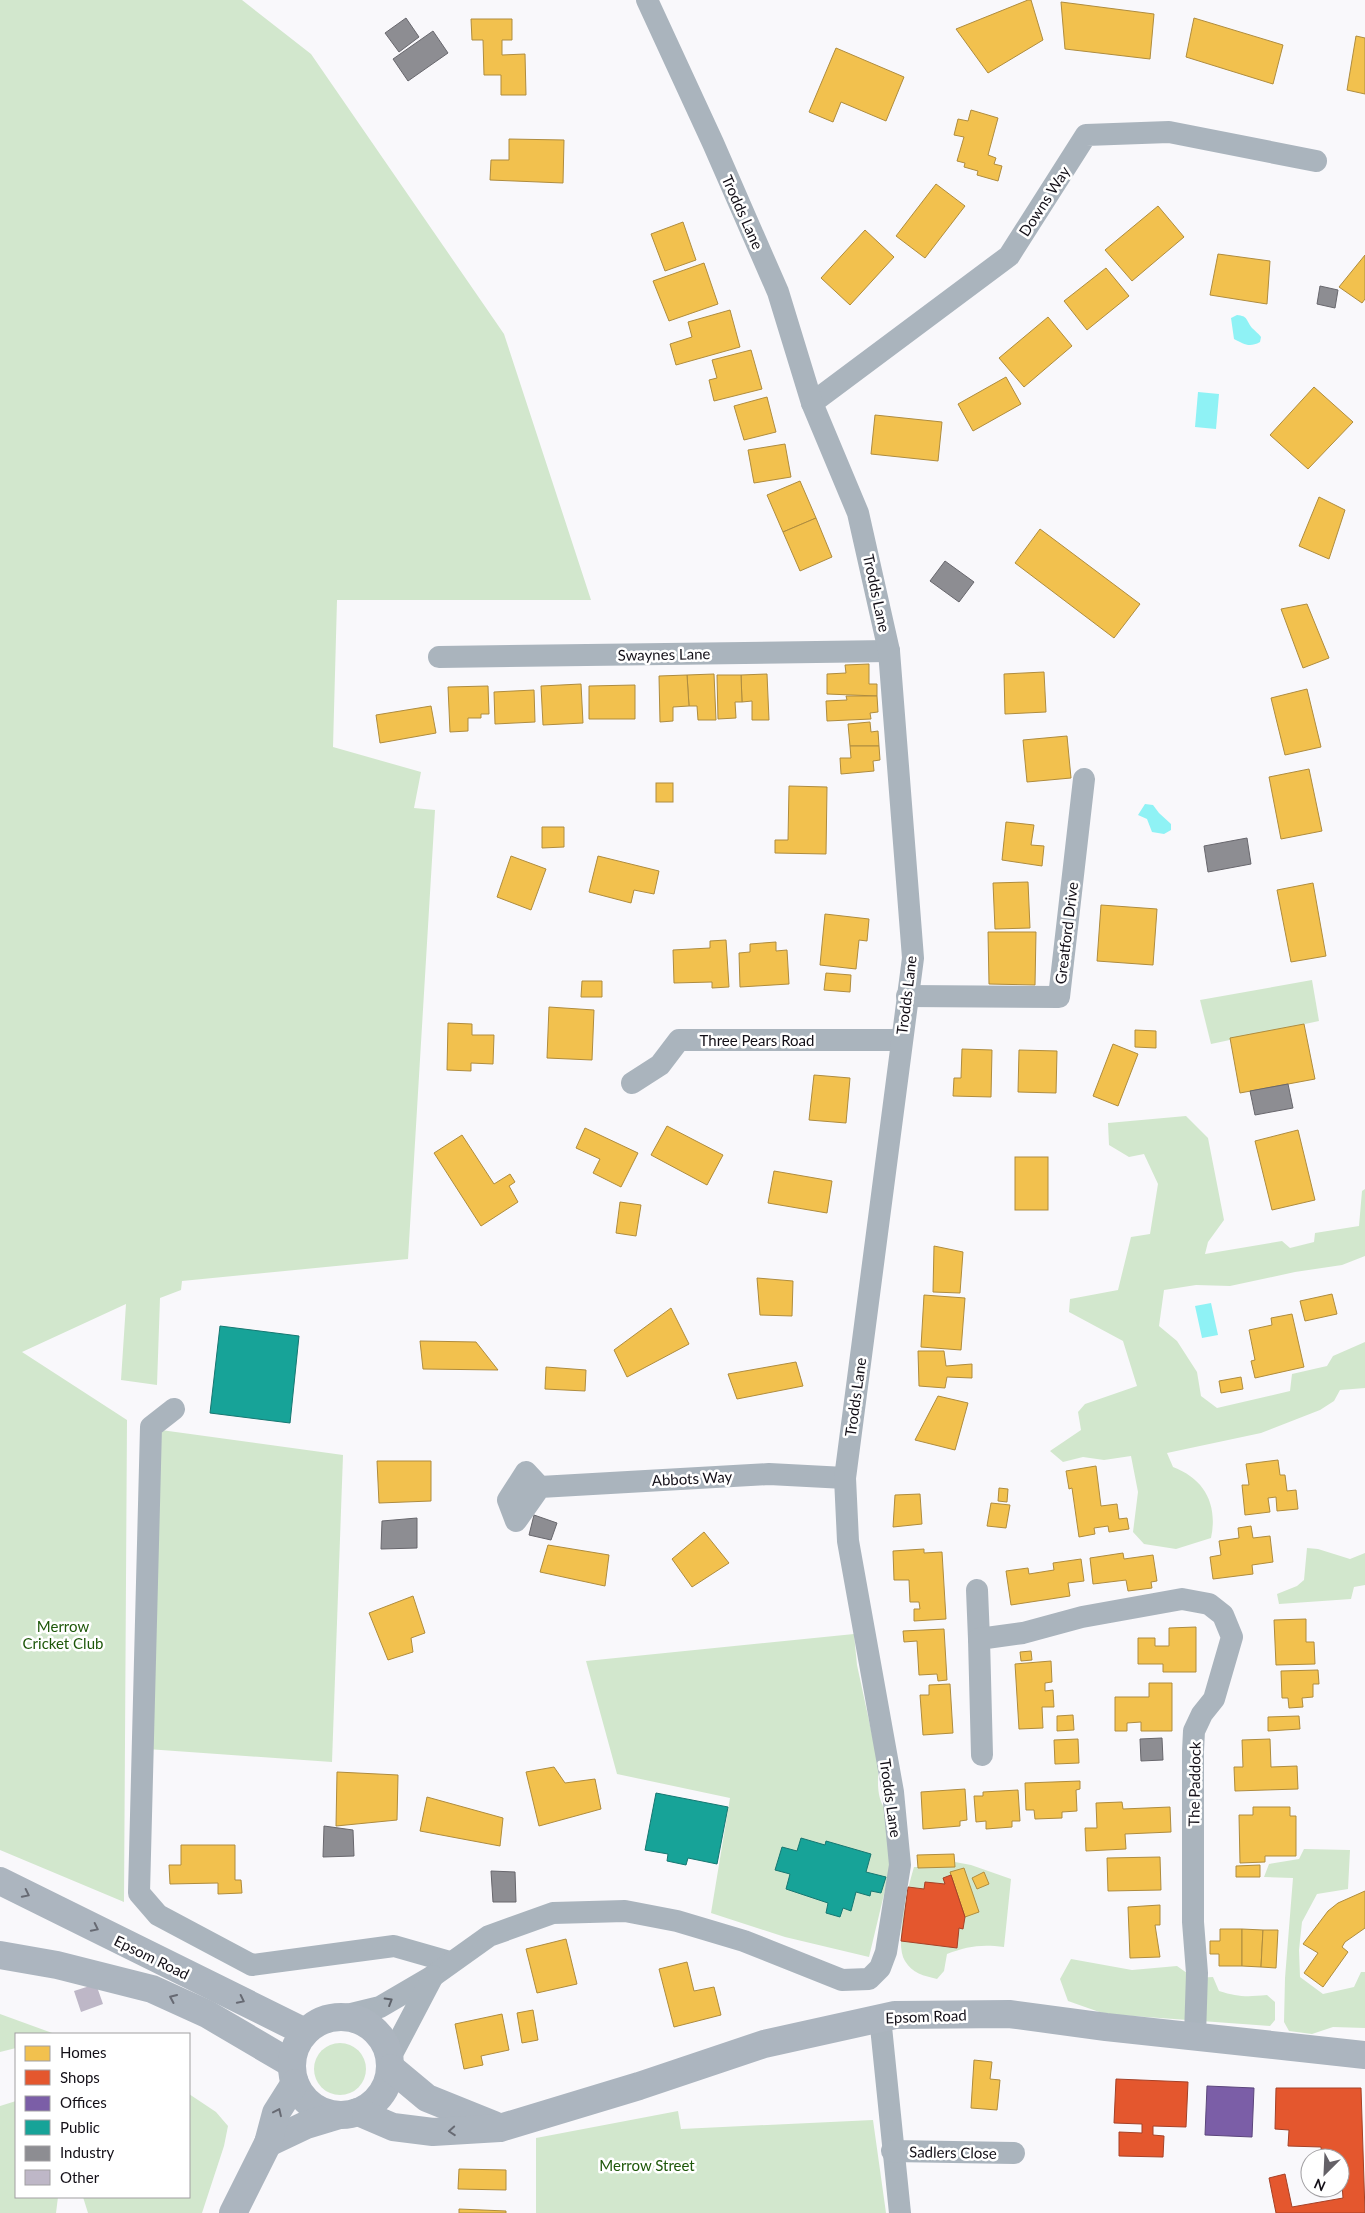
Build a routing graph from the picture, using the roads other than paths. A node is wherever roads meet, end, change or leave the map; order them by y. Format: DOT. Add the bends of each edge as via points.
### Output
graph roads {
  1 [pos="647,0"];
  2 [pos="1316,160"];
  3 [pos="812,403"];
  4 [pos="889,652"];
  5 [pos="439,657"];
  6 [pos="1084,779"];
  7 [pos="907,996"];
  8 [pos="900,1040"];
  9 [pos="632,1083"];
  10 [pos="174,1409"];
  11 [pos="845,1478"];
  12 [pos="540,1487"];
  13 [pos="977,1590"];
  14 [pos="980,1639"];
  15 [pos="982,1755"];
  16 [pos="0,1881"];
  17 [pos="0,1955"];
  18 [pos="441,1969"];
  19 [pos="343,2016"];
  20 [pos="880,2017"];
  21 [pos="305,2032"];
  22 [pos="1195,2036"];
  23 [pos="1365,2055"];
  24 [pos="391,2063"];
  25 [pos="293,2074"];
  26 [pos="349,2114"];
  27 [pos="500,2128"];
  28 [pos="268,2143"];
  29 [pos="892,2151"];
  30 [pos="1014,2153"];
  31 [pos="233,2213"];
  32 [pos="900,2213"];
  1 -- 3 [label="street, Trodds Lane" via="778,292"];
  2 -- 3 [label="street, Downs Way" via="1169,132 1086,135 1009,256"];
  3 -- 4 [label="street, Trodds Lane" via="858,513"];
  4 -- 5 [label="street, Swaynes Lane"];
  4 -- 7 [label="street, Trodds Lane" via="913,958"];
  6 -- 7 [label="street, Greatford Drive" via="1059,997"];
  7 -- 8 [label="street, Trodds Lane"];
  8 -- 9 [label="street, Three Pears Road" via="679,1040 660,1065"];
  8 -- 11 [label="street, Trodds Lane"];
  10 -- 18 [label="street" via="151,1428 139,1893 158,1915 252,1965 394,1946"];
  11 -- 12 [label="street, Abbots Way" via="769,1474"];
  11 -- 18 [label="street, Trodds Lane" via="848,1541 893,1792 900,1865 886,1952 880,1968 869,1979 842,1980 744,1941 677,1921 625,1911 553,1913 489,1936"];
  13 -- 14 [label="street"];
  14 -- 15 [label="street"];
  14 -- 22 [label="street, The Paddock" via="1023,1633 1082,1616 1182,1599 1209,1604 1223,1615 1232,1637 1214,1699 1194,1731"];
  16 -- 21 [label="main road, Epsom Road, one-way"];
  25 -- 17 [label="main road, Epsom Road, one-way" via="207,2014 152,1989 57,1965"];
  19 -- 18 [label="street, one-way" via="380,2007"];
  18 -- 24 [label="street"];
  19 -- 21 [label="main road" via="316,2023"];
  19 -- 24 [label="main road" via="360,2020 374,2029 385,2042"];
  20 -- 22 [label="main road, Epsom Road" via="1009,2014"];
  20 -- 27 [label="main road, Epsom Road" via="764,2044"];
  20 -- 29 [label="street"];
  21 -- 25 [label="main road" via="293,2052"];
  22 -- 23 [label="main road, Epsom Road"];
  24 -- 26 [label="main road" via="382,2095 371,2105"];
  24 -- 27 [label="main road" via="427,2098"];
  25 -- 26 [label="main road" via="302,2096 312,2106 325,2113"];
  28 -- 25 [label="main road, one-way" via="276,2113"];
  27 -- 26 [label="main road, Epsom Road, one-way" via="433,2132 393,2127"];
  26 -- 28 [label="main road" via="306,2125"];
  28 -- 31 [label="main road"];
  29 -- 30 [label="street, Sadlers Close"];
  29 -- 32 [label="street"];
}
